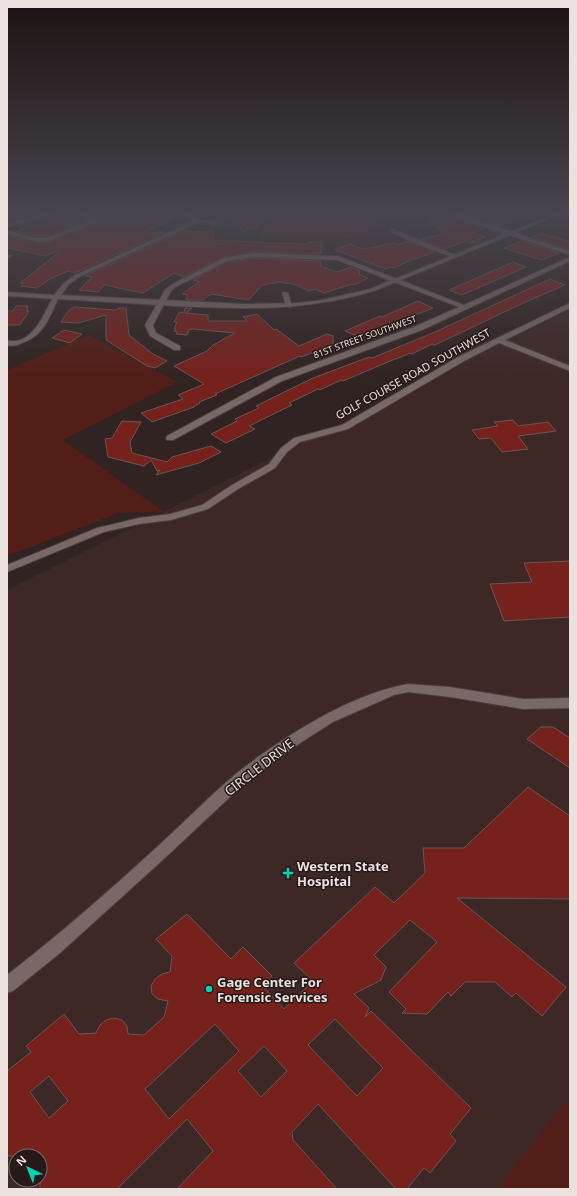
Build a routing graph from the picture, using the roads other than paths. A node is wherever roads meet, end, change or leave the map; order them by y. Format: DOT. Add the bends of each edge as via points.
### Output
graph roads {
  1 [pos="93,269"];
  2 [pos="207,269"];
  3 [pos="365,269"];
  4 [pos="424,269"];
  5 [pos="548,269"];
  6 [pos="396,280"];
  7 [pos="285,293"];
  8 [pos="7,294"];
  9 [pos="56,297"];
  10 [pos="161,302"];
  11 [pos="570,305"];
  12 [pos="289,306"];
  13 [pos="464,307"];
  14 [pos="498,340"];
  15 [pos="9,343"];
  16 [pos="176,348"];
  17 [pos="570,370"];
  18 [pos="170,438"];
  19 [pos="7,569"];
  20 [pos="570,703"];
  21 [pos="7,985"];
  1 -- 9 [label="street" via="66,284"];
  2 -- 10 [label="street" via="168,290"];
  3 -- 6 [label="street"];
  4 -- 6 [label="street"];
  5 -- 13 [label="street, 81ST STREET SOUTHWEST"];
  6 -- 12 [label="street" via="347,298"];
  6 -- 13 [label="street"];
  7 -- 12 [label="street"];
  8 -- 9 [label="street"];
  9 -- 10 [label="street"];
  9 -- 15 [label="street" via="40,330 29,338"];
  10 -- 12 [label="street" via="250,307"];
  10 -- 16 [label="street" via="150,321 150,330 156,337"];
  11 -- 14 [label="street, GOLF COURSE ROAD SOUTHWEST"];
  13 -- 18 [label="street, 81ST STREET SOUTHWEST" via="401,335 278,379"];
  14 -- 17 [label="street"];
  14 -- 19 [label="street, GOLF COURSE ROAD SOUTHWEST" via="431,376 358,421 331,432 297,440 284,450 272,466 204,507 171,517 133,522 101,530"];
  20 -- 21 [label="street, CIRCLE DRIVE" via="523,704 408,688 385,694 329,719 295,739 242,777 54,948"];
}
